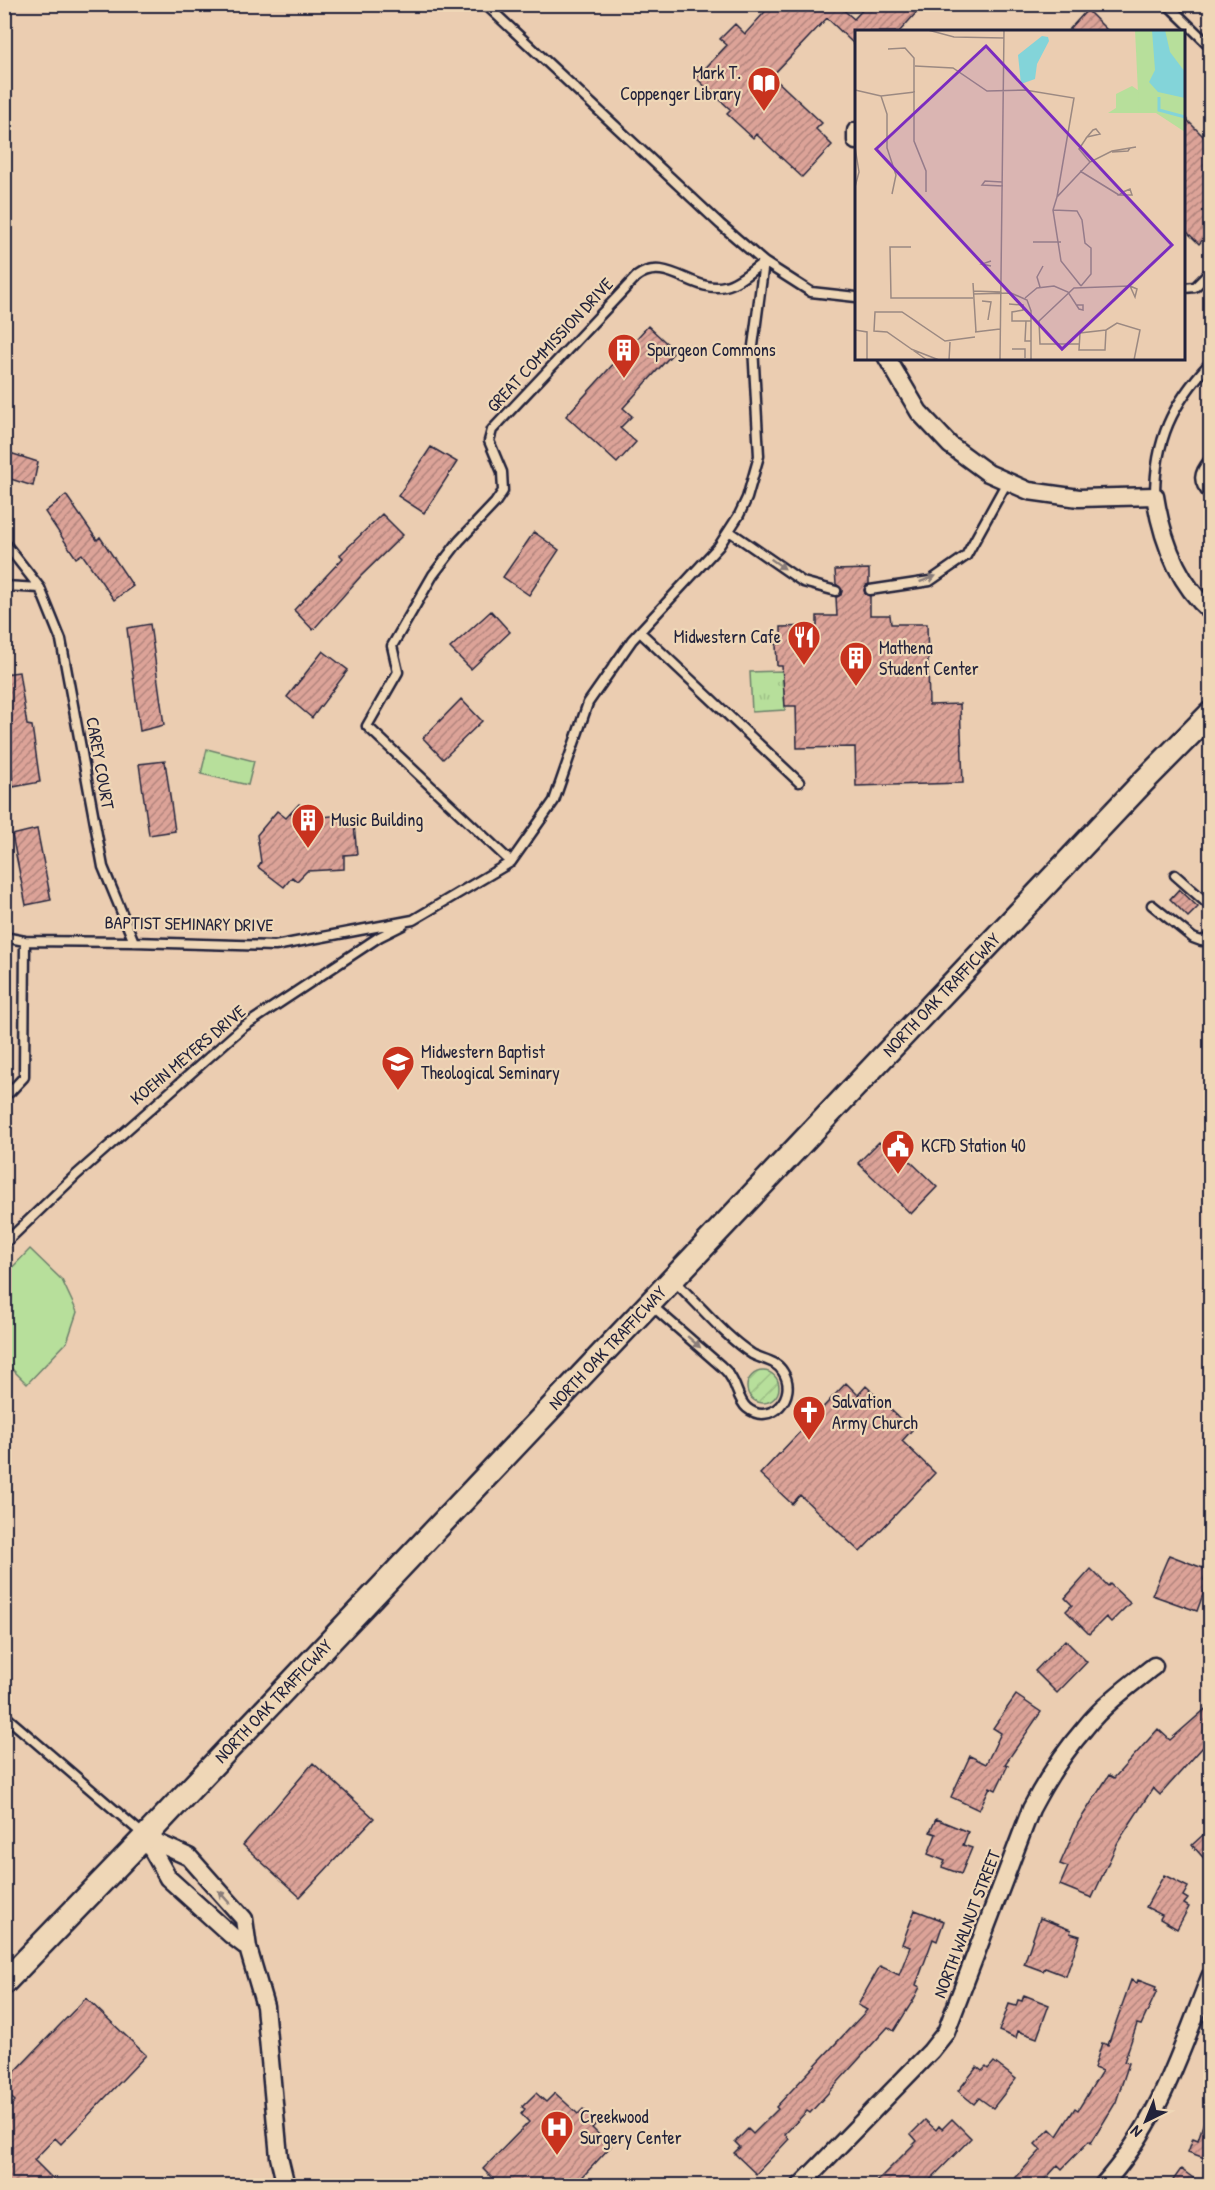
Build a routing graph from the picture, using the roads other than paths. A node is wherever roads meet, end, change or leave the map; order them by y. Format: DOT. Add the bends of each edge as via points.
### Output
graph roads {
  1 [pos="485,4"];
  2 [pos="1167,4"];
  3 [pos="1210,46"];
  4 [pos="764,262"];
  5 [pos="1210,272"];
  6 [pos="1185,288"];
  7 [pos="855,297"];
  8 [pos="888,360"];
  9 [pos="1210,363"];
  10 [pos="1210,459"];
  11 [pos="1007,482"];
  12 [pos="1155,496"];
  13 [pos="1210,496"];
  14 [pos="729,531"];
  15 [pos="4,542"];
  16 [pos="4,586"];
  17 [pos="40,588"];
  18 [pos="870,590"];
  19 [pos="836,591"];
  20 [pos="1210,611"];
  21 [pos="640,632"];
  22 [pos="1210,714"];
  23 [pos="799,782"];
  24 [pos="511,862"];
  25 [pos="1175,875"];
  26 [pos="1152,905"];
  27 [pos="1210,906"];
  28 [pos="413,920"];
  29 [pos="4,937"];
  30 [pos="1210,938"];
  31 [pos="25,941"];
  32 [pos="134,942"];
  33 [pos="4,1093"];
  34 [pos="4,1244"];
  35 [pos="672,1280"];
  36 [pos="650,1304"];
  37 [pos="1154,1666"];
  38 [pos="4,1715"];
  39 [pos="145,1837"];
  40 [pos="248,1948"];
  41 [pos="1210,1977"];
  42 [pos="4,1983"];
  43 [pos="286,2186"];
  44 [pos="800,2186"];
  45 [pos="1102,2186"];
  1 -- 4 [label="lane"];
  2 -- 3 [label="lane"];
  4 -- 7 [label="lane" via="811,292"];
  4 -- 14 [label="lane, BAPTIST SEMINARY DRIVE" via="753,346 759,456 747,498"];
  4 -- 24 [label="lane, GREAT COMMISSION DRIVE" via="734,282 717,287 663,270 648,271 636,278 492,430 489,441 502,472 503,491 433,575 392,646 398,672 367,726"];
  5 -- 6 [label="lane" via="1195,287"];
  8 -- 11 [label="street" via="919,412 950,446"];
  9 -- 12 [label="lane" via="1188,388 1165,429 1158,451"];
  10 -- 13 [label="lane" via="1201,470 1200,480"];
  11 -- 12 [label="street" via="1029,491 1079,498"];
  18 -- 11 [label="lane, one-way" via="930,580 966,556"];
  12 -- 20 [label="street" via="1167,546 1181,575"];
  14 -- 19 [label="lane, one-way" via="803,582"];
  14 -- 21 [label="lane, BAPTIST SEMINARY DRIVE"];
  15 -- 17 [label="lane, CAREY COURT"];
  16 -- 17 [label="lane"];
  17 -- 32 [label="lane, CAREY COURT" via="61,640 103,867"];
  21 -- 23 [label="lane"];
  21 -- 24 [label="lane, BAPTIST SEMINARY DRIVE" via="588,704 554,801"];
  22 -- 35 [label="main road, NORTH OAK TRAFFICWAY"];
  24 -- 28 [label="lane, BAPTIST SEMINARY DRIVE"];
  25 -- 27 [label="lane"];
  26 -- 30 [label="lane" via="1193,938"];
  28 -- 32 [label="lane, BAPTIST SEMINARY DRIVE" via="274,946"];
  28 -- 34 [label="lane, KOEHN MEYERS DRIVE" via="379,937 243,1027"];
  29 -- 31 [label="lane, BAPTIST SEMINARY DRIVE"];
  31 -- 32 [label="lane, BAPTIST SEMINARY DRIVE"];
  31 -- 33 [label="lane" via="24,1077"];
  35 -- 36 [label="main road, NORTH OAK TRAFFICWAY"];
  36 -- 35 [label="lane, one-way" via="721,1366 748,1409 757,1414 778,1408 789,1389 783,1370 741,1345"];
  36 -- 39 [label="main road, NORTH OAK TRAFFICWAY"];
  37 -- 44 [label="street, NORTH WALNUT STREET" via="1085,1727 1042,1787 946,2031"];
  38 -- 39 [label="lane"];
  39 -- 40 [label="street" via="168,1878"];
  40 -- 39 [label="street, one-way" via="244,1919 189,1857"];
  39 -- 42 [label="main road, NORTH OAK TRAFFICWAY"];
  40 -- 43 [label="street" via="265,2006 279,2157"];
  41 -- 45 [label="street" via="1152,2118"];
}
